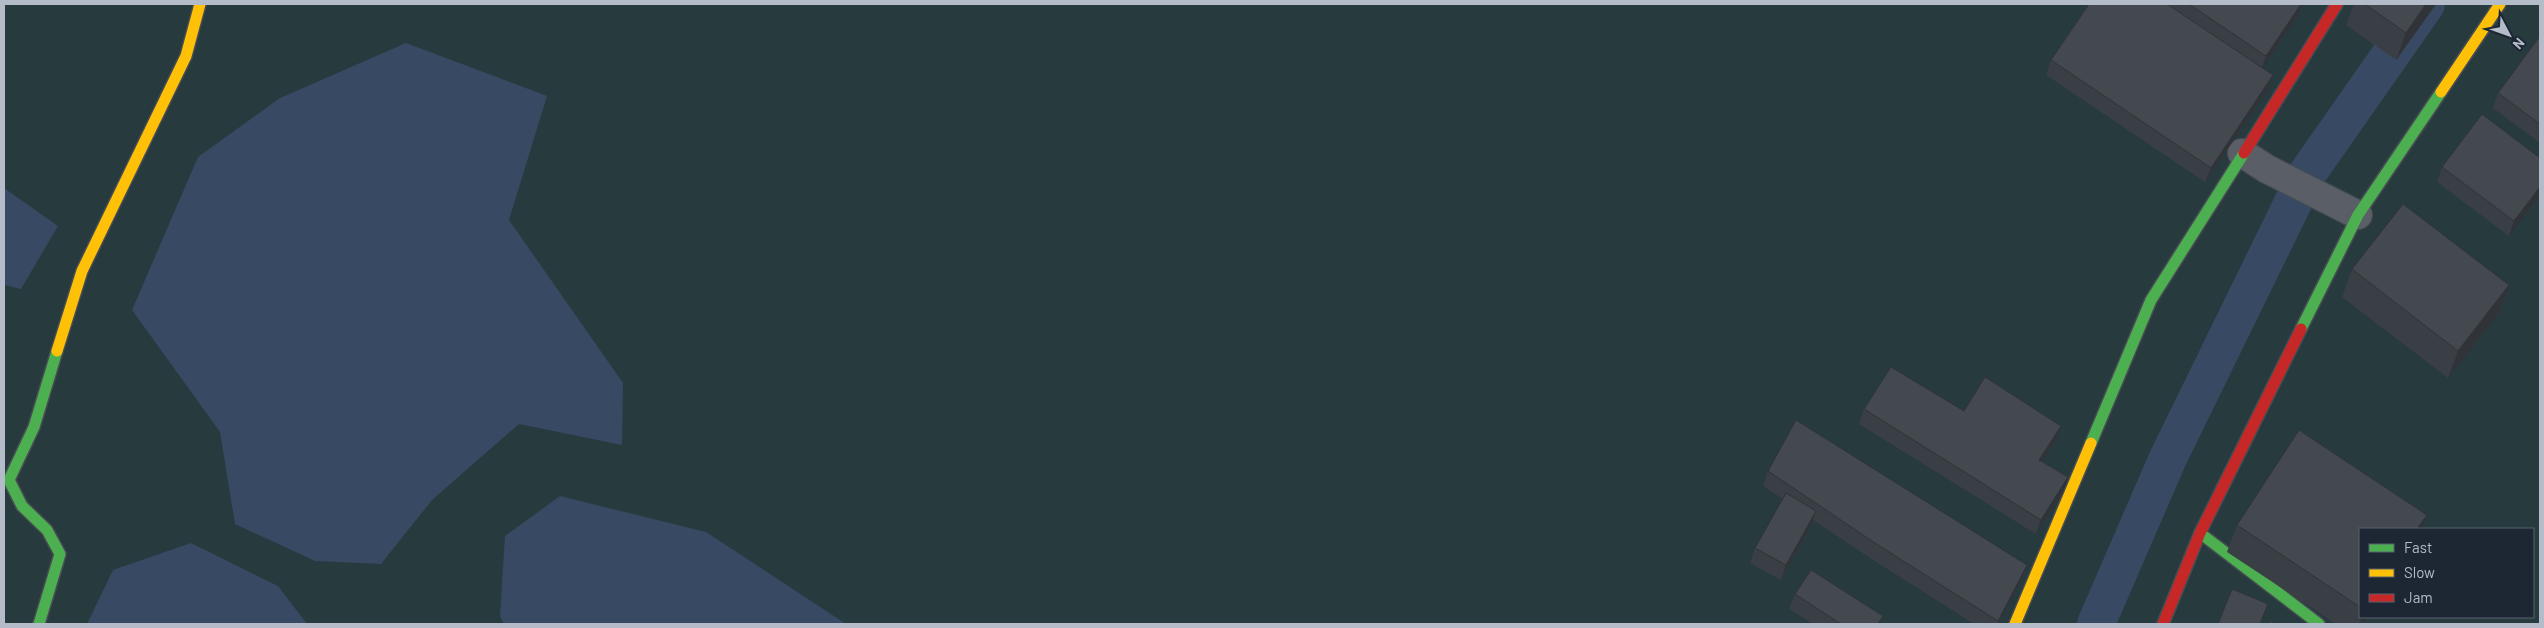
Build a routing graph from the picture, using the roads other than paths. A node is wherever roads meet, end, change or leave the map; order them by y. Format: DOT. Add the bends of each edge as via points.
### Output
graph roads {
  1 [pos="200,4"];
  2 [pos="2337,4"];
  3 [pos="2500,4"];
  4 [pos="2242,153"];
  5 [pos="2358,215"];
  6 [pos="2200,533"];
  7 [pos="39,624"];
  8 [pos="2015,624"];
  9 [pos="2163,624"];
  10 [pos="2319,624"];
  1 -- 7 [label="street" via="186,56 82,271 34,427 9,480 22,506 47,530 60,554"];
  2 -- 4 [label="street"];
  3 -- 5 [label="street"];
  4 -- 5 [label="street"];
  4 -- 8 [label="street" via="2151,300"];
  5 -- 6 [label="street"];
  6 -- 9 [label="street"];
  6 -- 10 [label="street"];
}
